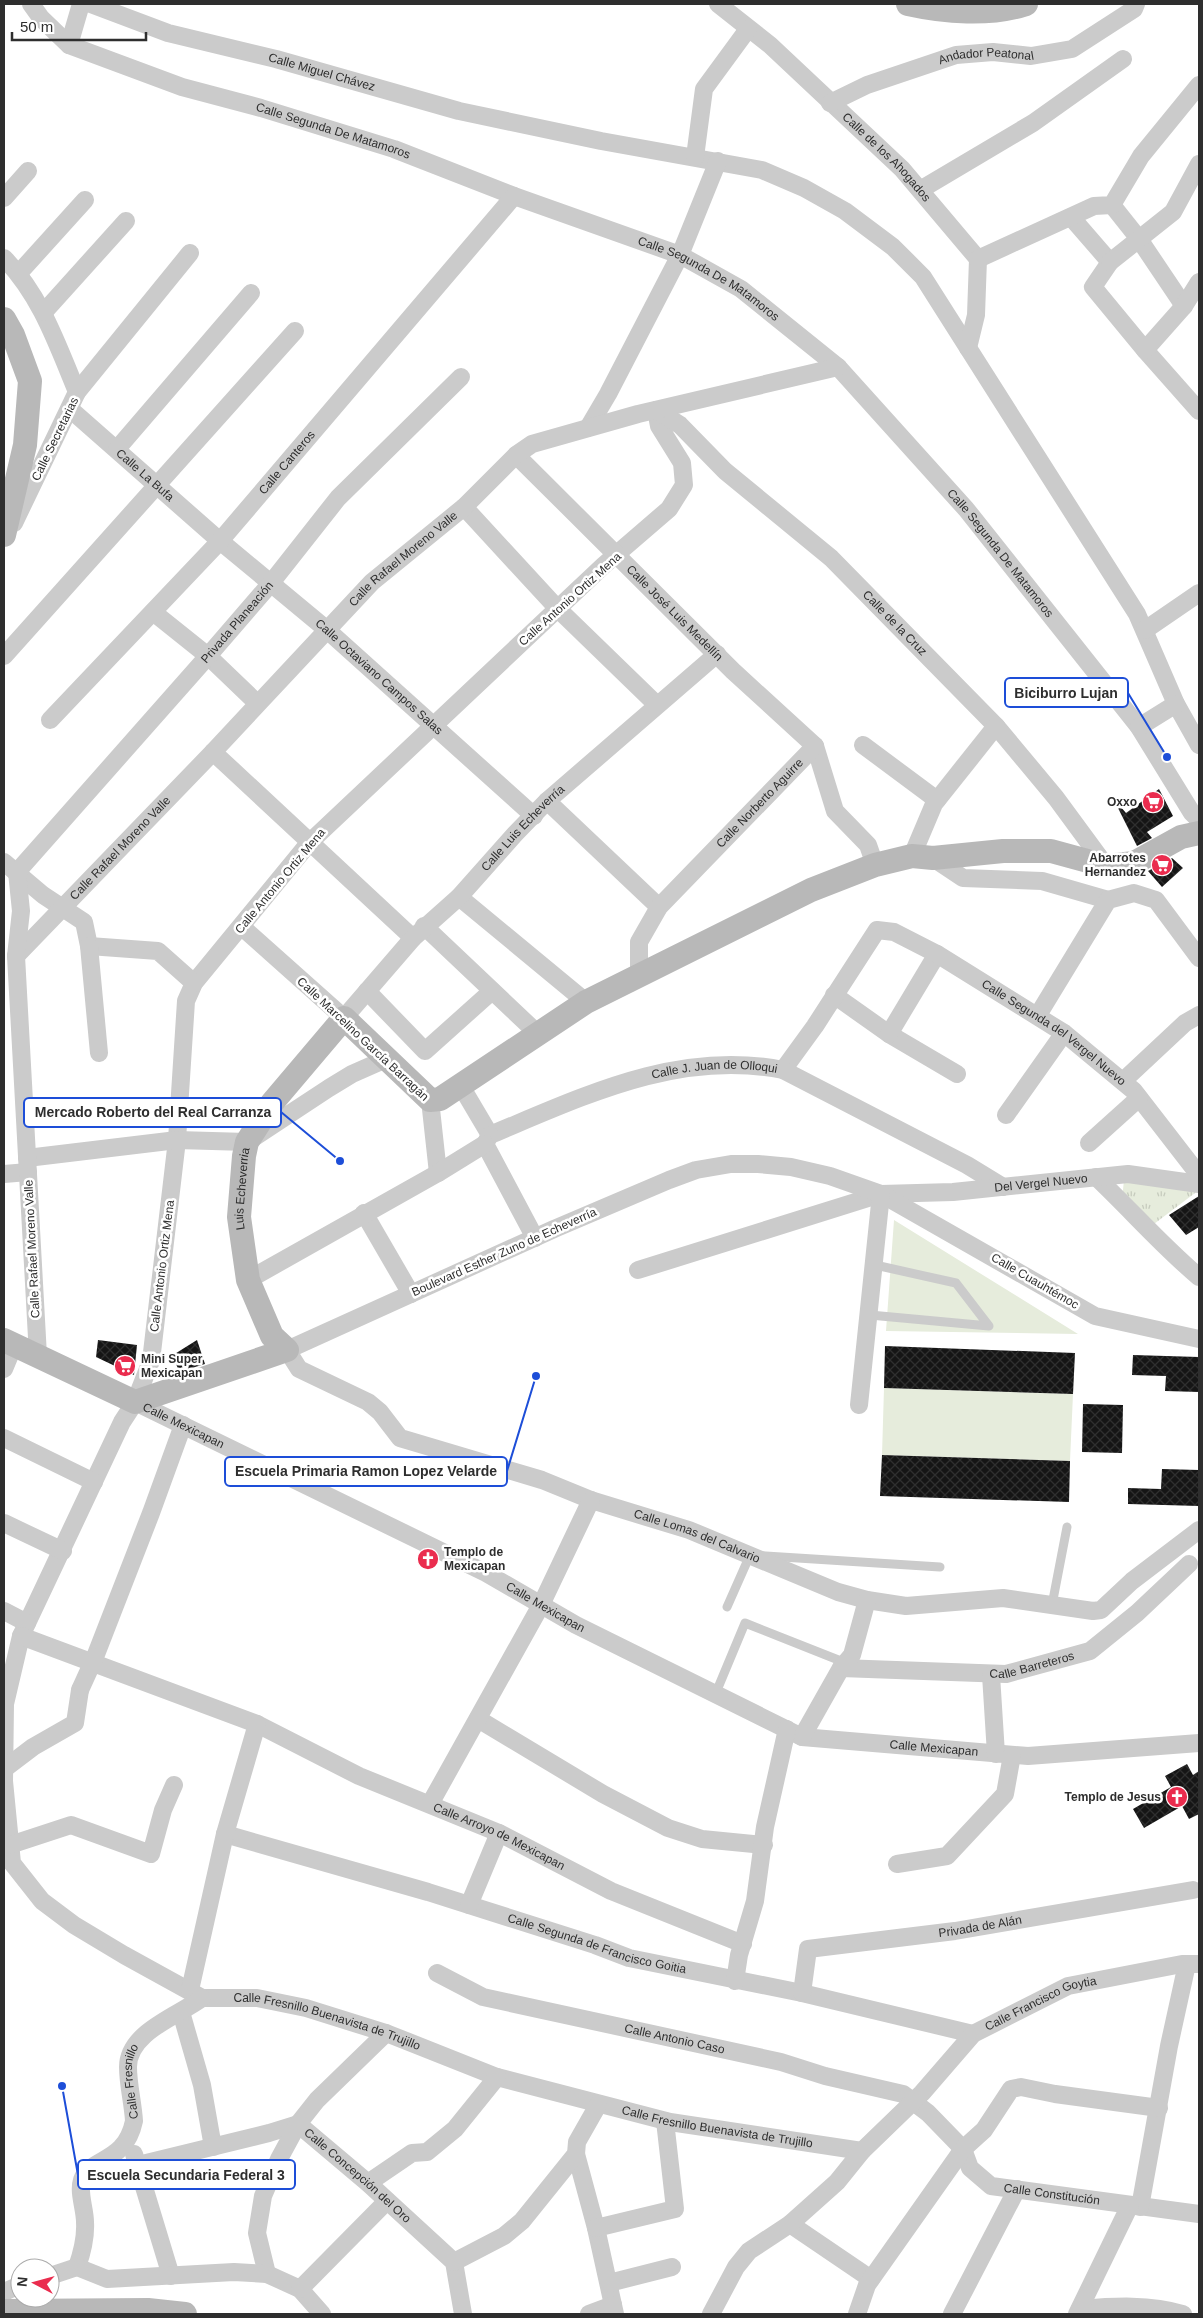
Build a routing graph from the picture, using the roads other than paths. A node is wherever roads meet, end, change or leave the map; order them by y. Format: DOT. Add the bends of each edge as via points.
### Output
graph roads {
  1 [pos="31,4"];
  2 [pos="81,4"];
  3 [pos="91,4"];
  4 [pos="718,4"];
  5 [pos="908,4"];
  6 [pos="1026,4"];
  7 [pos="1136,4"];
  8 [pos="748,29"];
  9 [pos="69,45"];
  10 [pos="1123,59"];
  11 [pos="1199,85"];
  12 [pos="830,103"];
  13 [pos="695,157"];
  14 [pos="718,161"];
  15 [pos="1199,164"];
  16 [pos="28,171"];
  17 [pos="920,190"];
  18 [pos="514,196"];
  19 [pos="4,198"];
  20 [pos="85,200"];
  21 [pos="1112,204"];
  22 [pos="1070,217"];
  23 [pos="126,221"];
  24 [pos="1139,239"];
  25 [pos="190,253"];
  26 [pos="680,255"];
  27 [pos="4,258"];
  28 [pos="978,259"];
  29 [pos="1110,262"];
  30 [pos="18,273"];
  31 [pos="1199,282"];
  32 [pos="251,293"];
  33 [pos="1184,306"];
  34 [pos="44,312"];
  35 [pos="4,319"];
  36 [pos="295,331"];
  37 [pos="968,348"];
  38 [pos="1145,350"];
  39 [pos="838,367"];
  40 [pos="461,377"];
  41 [pos="77,392"];
  42 [pos="70,409"];
  43 [pos="656,410"];
  44 [pos="1199,411"];
  45 [pos="588,428"];
  46 [pos="117,449"];
  47 [pos="516,456"];
  48 [pos="158,484"];
  49 [pos="464,507"];
  50 [pos="4,535"];
  51 [pos="220,541"];
  52 [pos="4,544"];
  53 [pos="617,556"];
  54 [pos="271,583"];
  55 [pos="1199,593"];
  56 [pos="558,609"];
  57 [pos="153,612"];
  58 [pos="326,629"];
  59 [pos="1144,630"];
  60 [pos="717,654"];
  61 [pos="4,656"];
  62 [pos="208,656"];
  63 [pos="258,703"];
  64 [pos="1176,704"];
  65 [pos="657,705"];
  66 [pos="50,720"];
  67 [pos="433,725"];
  68 [pos="996,726"];
  69 [pos="1139,726"];
  70 [pos="863,745"];
  71 [pos="1199,745"];
  72 [pos="815,746"];
  73 [pos="213,752"];
  74 [pos="937,800"];
  75 [pos="548,801"];
  76 [pos="534,816"];
  77 [pos="1199,820"];
  78 [pos="1190,835"];
  79 [pos="309,843"];
  80 [pos="923,857"];
  81 [pos="875,865"];
  82 [pos="1106,866"];
  83 [pos="10,867"];
  84 [pos="459,897"];
  85 [pos="1108,900"];
  86 [pos="659,907"];
  87 [pos="63,908"];
  88 [pos="242,927"];
  89 [pos="877,930"];
  90 [pos="418,932"];
  91 [pos="89,946"];
  92 [pos="937,954"];
  93 [pos="16,956"];
  94 [pos="1199,958"];
  95 [pos="639,974"];
  96 [pos="194,984"];
  97 [pos="367,992"];
  98 [pos="492,992"];
  99 [pos="834,995"];
  100 [pos="586,1002"];
  101 [pos="1038,1015"];
  102 [pos="1199,1015"];
  103 [pos="344,1018"];
  104 [pos="1064,1032"];
  105 [pos="537,1033"];
  106 [pos="889,1034"];
  107 [pos="99,1053"];
  108 [pos="386,1059"];
  109 [pos="783,1070"];
  110 [pos="957,1074"];
  111 [pos="1123,1081"];
  112 [pos="461,1086"];
  113 [pos="1139,1098"];
  114 [pos="430,1100"];
  115 [pos="1006,1115"];
  116 [pos="177,1140"];
  117 [pos="487,1140"];
  118 [pos="247,1142"];
  119 [pos="1089,1143"];
  120 [pos="28,1165"];
  121 [pos="4,1174"];
  122 [pos="438,1174"];
  123 [pos="1199,1175"];
  124 [pos="1096,1177"];
  125 [pos="1199,1184"];
  126 [pos="1003,1187"];
  127 [pos="882,1194"];
  128 [pos="364,1213"];
  129 [pos="535,1238"];
  130 [pos="874,1265"];
  131 [pos="638,1270"];
  132 [pos="1199,1277"];
  133 [pos="248,1280"];
  134 [pos="411,1294"];
  135 [pos="870,1315"];
  136 [pos="1199,1338"];
  137 [pos="9,1343"];
  138 [pos="288,1350"];
  139 [pos="38,1356"];
  140 [pos="4,1368"];
  141 [pos="135,1402"];
  142 [pos="859,1405"];
  143 [pos="183,1425"];
  144 [pos="4,1438"];
  145 [pos="94,1482"];
  146 [pos="591,1500"];
  147 [pos="4,1523"];
  148 [pos="1067,1527"];
  149 [pos="1199,1530"];
  150 [pos="63,1551"];
  151 [pos="750,1555"];
  152 [pos="1194,1562"];
  153 [pos="940,1567"];
  154 [pos="1132,1581"];
  155 [pos="867,1600"];
  156 [pos="541,1605"];
  157 [pos="1052,1605"];
  158 [pos="728,1608"];
  159 [pos="4,1611"];
  160 [pos="24,1629"];
  161 [pos="844,1666"];
  162 [pos="9,1667"];
  163 [pos="991,1674"];
  164 [pos="715,1694"];
  165 [pos="478,1719"];
  166 [pos="258,1724"];
  167 [pos="794,1733"];
  168 [pos="1199,1743"];
  169 [pos="1004,1754"];
  170 [pos="4,1769"];
  171 [pos="174,1784"];
  172 [pos="430,1804"];
  173 [pos="499,1833"];
  174 [pos="225,1834"];
  175 [pos="10,1845"];
  176 [pos="764,1845"];
  177 [pos="897,1864"];
  178 [pos="1193,1890"];
  179 [pos="469,1905"];
  180 [pos="743,1944"];
  181 [pos="1193,1964"];
  182 [pos="437,1973"];
  183 [pos="735,1981"];
  184 [pos="802,1993"];
  185 [pos="196,1994"];
  186 [pos="182,2012"];
  187 [pos="386,2034"];
  188 [pos="973,2034"];
  189 [pos="497,2077"];
  190 [pos="912,2102"];
  191 [pos="598,2105"];
  192 [pos="1159,2108"];
  193 [pos="665,2121"];
  194 [pos="298,2124"];
  195 [pos="129,2139"];
  196 [pos="213,2147"];
  197 [pos="963,2149"];
  198 [pos="862,2151"];
  199 [pos="576,2154"];
  200 [pos="138,2165"];
  201 [pos="368,2183"];
  202 [pos="1017,2189"];
  203 [pos="387,2200"];
  204 [pos="1135,2206"];
  205 [pos="1199,2214"];
  206 [pos="790,2224"];
  207 [pos="596,2228"];
  208 [pos="454,2262"];
  209 [pos="77,2267"];
  210 [pos="672,2267"];
  211 [pos="60,2273"];
  212 [pos="268,2274"];
  213 [pos="171,2276"];
  214 [pos="871,2280"];
  215 [pos="609,2283"];
  216 [pos="300,2289"];
  217 [pos="614,2310"];
  218 [pos="4,2311"];
  219 [pos="1079,2311"];
  220 [pos="460,2313"];
  221 [pos="185,2314"];
  222 [pos="322,2314"];
  223 [pos="589,2314"];
  224 [pos="711,2314"];
  225 [pos="857,2314"];
  226 [pos="952,2314"];
  227 [pos="1184,2314"];
  1 -- 9 [label="street, Calle Segunda De Matamoros"];
  2 -- 9 [label="street"];
  3 -- 13 [label="street, Calle Miguel Chávez" via="168,33 276,59 459,111"];
  4 -- 8 [label="street, Calle de los Ahogados"];
  5 -- 6 [label="street" via="972,11"];
  7 -- 12 [label="street, Andador Peatonal" via="1134,9 1072,48 1031,56 993,52 956,56 867,85"];
  8 -- 12 [label="street, Calle de los Ahogados" via="770,45"];
  8 -- 13 [label="street" via="704,89"];
  9 -- 18 [label="street, Calle Segunda De Matamoros" via="182,87 394,149"];
  10 -- 17 [label="street" via="1033,123"];
  11 -- 21 [label="street" via="1141,156"];
  12 -- 17 [label="street, Calle de los Ahogados" via="902,169"];
  13 -- 14 [label="street"];
  14 -- 26 [label="street"];
  14 -- 37 [label="street" via="762,170 804,188 845,211 894,247 923,278"];
  15 -- 24 [label="street" via="1173,212"];
  16 -- 19 [label="street"];
  17 -- 28 [label="street, Calle de los Ahogados"];
  18 -- 26 [label="street, Calle Segunda De Matamoros"];
  18 -- 51 [label="street, Calle Canteros"];
  20 -- 30 [label="street"];
  21 -- 22 [label="street" via="1094,206"];
  21 -- 24 [label="street"];
  22 -- 28 [label="street"];
  22 -- 29 [label="street"];
  23 -- 34 [label="street"];
  24 -- 29 [label="street"];
  24 -- 33 [label="street"];
  25 -- 41 [label="street"];
  26 -- 39 [label="street, Calle Segunda De Matamoros" via="740,289"];
  26 -- 45 [label="street"];
  27 -- 30 [label="street, Calle Secretarias"];
  28 -- 37 [label="street" via="976,315"];
  29 -- 38 [label="street" via="1093,287"];
  30 -- 34 [label="street, Calle Secretarias"];
  31 -- 33 [label="street"];
  32 -- 46 [label="street"];
  33 -- 38 [label="street"];
  34 -- 41 [label="street, Calle Secretarias"];
  35 -- 50 [label="street" via="30,380 25,445"];
  36 -- 48 [label="street"];
  37 -- 59 [label="street" via="1137,614"];
  38 -- 44 [label="street"];
  39 -- 43 [label="street, Calle Rafael Moreno Valle"];
  39 -- 69 [label="street, Calle Segunda De Matamoros" via="966,509"];
  40 -- 54 [label="street, Privada Planeación" via="338,498"];
  41 -- 42 [label="street, Calle Secretarias"];
  42 -- 46 [label="street, Calle La Bufa"];
  42 -- 52 [label="street, Calle Secretarias"];
  43 -- 45 [label="street, Calle Rafael Moreno Valle"];
  43 -- 53 [label="street, Calle Antonio Ortiz Mena" via="659,426 682,463 684,485 669,510"];
  43 -- 68 [label="street, Calle de la Cruz" via="680,425 725,470 831,558"];
  45 -- 47 [label="street, Calle Rafael Moreno Valle" via="532,444"];
  46 -- 48 [label="street, Calle La Bufa"];
  47 -- 49 [label="street, Calle Rafael Moreno Valle"];
  47 -- 53 [label="street, Calle José Luis Medellín"];
  48 -- 51 [label="street, Calle La Bufa"];
  48 -- 61 [label="street"];
  49 -- 56 [label="street"];
  49 -- 58 [label="street, Calle Rafael Moreno Valle" via="372,582"];
  51 -- 54 [label="street, Calle Octaviano Campos Salas"];
  51 -- 57 [label="street, Calle Canteros"];
  53 -- 56 [label="street, Calle Antonio Ortiz Mena"];
  53 -- 60 [label="street, Calle José Luis Medellín"];
  54 -- 58 [label="street, Calle Octaviano Campos Salas"];
  54 -- 62 [label="street, Privada Planeación"];
  55 -- 59 [label="street"];
  56 -- 65 [label="street"];
  56 -- 67 [label="street, Calle Antonio Ortiz Mena"];
  57 -- 62 [label="street"];
  57 -- 66 [label="street, Calle Canteros"];
  58 -- 63 [label="street, Calle Rafael Moreno Valle"];
  58 -- 67 [label="street, Calle Octaviano Campos Salas"];
  59 -- 64 [label="street"];
  60 -- 65 [label="street, Calle Luis Echeverría"];
  60 -- 72 [label="street, Calle José Luis Medellín"];
  62 -- 63 [label="street"];
  62 -- 83 [label="street, Privada Planeación"];
  63 -- 73 [label="street, Calle Rafael Moreno Valle"];
  64 -- 69 [label="street"];
  64 -- 71 [label="street"];
  65 -- 75 [label="street, Calle Luis Echeverría"];
  67 -- 76 [label="street, Calle Octaviano Campos Salas"];
  67 -- 79 [label="street, Calle Antonio Ortiz Mena"];
  68 -- 74 [label="street"];
  68 -- 82 [label="street, Calle de la Cruz" via="1056,798"];
  69 -- 77 [label="street, Calle Segunda De Matamoros"];
  70 -- 74 [label="street"];
  72 -- 81 [label="street, Calle Norberto Aguirre" via="835,811 868,845"];
  72 -- 86 [label="street, Calle Norberto Aguirre"];
  73 -- 79 [label="street"];
  73 -- 87 [label="street, Calle Rafael Moreno Valle"];
  74 -- 80 [label="street"];
  75 -- 76 [label="street, Calle Luis Echeverría"];
  75 -- 86 [label="street"];
  76 -- 84 [label="street, Calle Luis Echeverría"];
  78 -- 82 [label="street" via="1134,863"];
  79 -- 88 [label="street, Calle Antonio Ortiz Mena"];
  79 -- 90 [label="street"];
  80 -- 81 [label="street"];
  80 -- 82 [label="street" via="1051,851"];
  80 -- 85 [label="street" via="963,878 1042,881"];
  81 -- 95 [label="street" via="812,890"];
  83 -- 87 [label="street" via="42,895"];
  83 -- 93 [label="street, Calle Rafael Moreno Valle" via="21,911"];
  84 -- 90 [label="street, Calle Luis Echeverría"];
  84 -- 100 [label="street"];
  85 -- 94 [label="street" via="1134,893 1150,896"];
  85 -- 101 [label="street"];
  86 -- 95 [label="street, Calle Norberto Aguirre" via="639,942"];
  87 -- 91 [label="street" via="84,922"];
  87 -- 93 [label="street, Calle Rafael Moreno Valle"];
  88 -- 96 [label="street, Calle Antonio Ortiz Mena"];
  88 -- 103 [label="street, Calle Marcelino García Barragán"];
  89 -- 92 [label="street, Calle Segunda del Vergel Nuevo" via="894,932"];
  89 -- 99 [label="street, Calle J. Juan de Olloqui"];
  90 -- 97 [label="street, Calle Luis Echeverría"];
  90 -- 98 [label="street"];
  91 -- 96 [label="street" via="158,951"];
  91 -- 107 [label="street"];
  92 -- 101 [label="street, Calle Segunda del Vergel Nuevo"];
  92 -- 106 [label="street"];
  93 -- 120 [label="street, Calle Rafael Moreno Valle"];
  95 -- 100 [label="street"];
  96 -- 116 [label="street, Calle Antonio Ortiz Mena" via="186,1001"];
  97 -- 98 [label="street" via="425,1051"];
  97 -- 103 [label="street, Calle Luis Echeverría"];
  98 -- 105 [label="street"];
  99 -- 106 [label="street"];
  99 -- 109 [label="street, Calle J. Juan de Olloqui"];
  100 -- 105 [label="street"];
  101 -- 104 [label="street, Calle Segunda del Vergel Nuevo"];
  102 -- 111 [label="street" via="1185,1022"];
  103 -- 108 [label="street, Calle Marcelino García Barragán"];
  103 -- 118 [label="street, Luis Echeverria" via="272,1103"];
  104 -- 111 [label="street, Calle Segunda del Vergel Nuevo"];
  104 -- 115 [label="street"];
  105 -- 112 [label="street"];
  106 -- 110 [label="street"];
  108 -- 114 [label="street, Calle Marcelino García Barragán"];
  108 -- 118 [label="street" via="336,1083"];
  109 -- 117 [label="street, Calle J. Juan de Olloqui" via="741,1064 705,1064 664,1070 560,1106"];
  109 -- 126 [label="street" via="967,1165"];
  111 -- 113 [label="street, Calle Segunda del Vergel Nuevo"];
  112 -- 114 [label="street" via="440,1099"];
  112 -- 117 [label="street"];
  113 -- 119 [label="street"];
  113 -- 123 [label="street, Calle Segunda del Vergel Nuevo"];
  114 -- 122 [label="street, Calle Marcelino García Barragán"];
  116 -- 118 [label="street"];
  116 -- 120 [label="street"];
  116 -- 141 [label="street, Calle Antonio Ortiz Mena" via="151,1361"];
  117 -- 122 [label="street, Calle J. Juan de Olloqui"];
  117 -- 129 [label="street"];
  118 -- 133 [label="street, Luis Echeverria" via="239,1217"];
  120 -- 121 [label="street"];
  120 -- 139 [label="street, Calle Rafael Moreno Valle"];
  122 -- 128 [label="street, Calle J. Juan de Olloqui"];
  124 -- 125 [label="street, Del Vergel Nuevo" via="1128,1174"];
  124 -- 126 [label="street, Del Vergel Nuevo"];
  124 -- 132 [label="street"];
  126 -- 127 [label="street, Del Vergel Nuevo"];
  127 -- 129 [label="street, Boulevard Esther Zuno de Echeverría" via="791,1167 731,1164 696,1170 669,1180"];
  127 -- 130 [label="street"];
  127 -- 131 [label="street"];
  127 -- 136 [label="street, Calle Cuauhtémoc" via="1095,1316"];
  128 -- 133 [label="street, Calle J. Juan de Olloqui"];
  128 -- 134 [label="street"];
  129 -- 134 [label="street, Boulevard Esther Zuno de Echeverría"];
  130 -- 135 [label="street"];
  130 -- 135 [label="lane" via="956,1283 989,1326"];
  133 -- 138 [label="street, Luis Echeverria" via="272,1336"];
  134 -- 138 [label="street, Boulevard Esther Zuno de Echeverría"];
  135 -- 142 [label="street"];
  137 -- 139 [label="street, Calle Mexicapan"];
  137 -- 140 [label="street"];
  138 -- 141 [label="street, Boulevard Esther Zuno de Echeverría"];
  138 -- 146 [label="street, Calle Lomas del Calvario" via="299,1369 368,1402 400,1438 542,1480"];
  139 -- 141 [label="street, Calle Mexicapan"];
  141 -- 143 [label="street, Calle Mexicapan"];
  141 -- 145 [label="street, Calle Antonio Ortiz Mena"];
  143 -- 156 [label="street, Calle Mexicapan" via="486,1573"];
  143 -- 170 [label="street, bridge" via="80,1690 75,1723 33,1747"];
  144 -- 145 [label="street"];
  145 -- 150 [label="street, Calle Antonio Ortiz Mena"];
  146 -- 151 [label="street, Calle Lomas del Calvario" via="689,1530"];
  146 -- 156 [label="street"];
  147 -- 150 [label="street"];
  148 -- 157 [label="lane"];
  149 -- 154 [label="street, Calle Lomas del Calvario"];
  150 -- 160 [label="street, Calle Fresnillo Buenavista de Trujillo"];
  151 -- 153 [label="lane"];
  151 -- 155 [label="street, Calle Lomas del Calvario" via="838,1592"];
  151 -- 158 [label="lane"];
  152 -- 154 [label="street, Calle Lomas del Calvario"];
  152 -- 163 [label="street, Calle Barreteros" via="1090,1650 1006,1674"];
  154 -- 157 [label="street, Calle Lomas del Calvario" via="1101,1610"];
  155 -- 157 [label="street, Calle Lomas del Calvario" via="906,1606 1003,1598"];
  155 -- 161 [label="street" via="852,1655"];
  156 -- 164 [label="street, Calle Mexicapan"];
  156 -- 165 [label="street"];
  159 -- 160 [label="street, Calle Arroyo de Mexicapan"];
  160 -- 162 [label="street, Calle Fresnillo Buenavista de Trujillo"];
  160 -- 166 [label="street, Calle Arroyo de Mexicapan"];
  161 -- 163 [label="street, Calle Barreteros"];
  161 -- 164 [label="lane, Calle Barreteros" via="745,1623"];
  161 -- 167 [label="street"];
  162 -- 170 [label="street, Calle Fresnillo Buenavista de Trujillo"];
  163 -- 169 [label="street"];
  164 -- 167 [label="street, Calle Mexicapan"];
  165 -- 172 [label="street"];
  165 -- 176 [label="street" via="603,1794 668,1828 702,1840"];
  166 -- 172 [label="street, Calle Arroyo de Mexicapan" via="359,1776"];
  166 -- 174 [label="street"];
  167 -- 169 [label="street, Calle Mexicapan"];
  167 -- 176 [label="street" via="765,1827"];
  168 -- 169 [label="street, Calle Mexicapan" via="1028,1756"];
  169 -- 177 [label="street" via="1006,1794 947,1856"];
  170 -- 175 [label="street, Calle Fresnillo Buenavista de Trujillo"];
  171 -- 175 [label="street" via="150,1854 71,1825"];
  172 -- 173 [label="street, Calle Arroyo de Mexicapan"];
  173 -- 179 [label="street"];
  173 -- 180 [label="street, Calle Arroyo de Mexicapan" via="611,1891"];
  174 -- 179 [label="street, Calle Segunda de Francisco Goitia"];
  174 -- 185 [label="street"];
  175 -- 185 [label="street, Calle Fresnillo Buenavista de Trujillo" via="12,1863 42,1901 74,1925"];
  176 -- 180 [label="street" via="755,1901"];
  178 -- 184 [label="street, Privada de Alán" via="955,1930 808,1949"];
  179 -- 183 [label="street, Calle Segunda de Francisco Goitia" via="629,1958"];
  180 -- 183 [label="street"];
  181 -- 188 [label="street, Calle Francisco Goytia" via="1068,1986"];
  181 -- 192 [label="street" via="1169,2046"];
  182 -- 190 [label="street, Calle Antonio Caso" via="483,1997 781,2062 824,2076 903,2094"];
  183 -- 184 [label="street, Calle Segunda de Francisco Goitia"];
  184 -- 188 [label="street, Calle Segunda de Francisco Goitia"];
  185 -- 186 [label="street, Calle Fresnillo"];
  185 -- 187 [label="street, Calle Fresnillo Buenavista de Trujillo" via="257,1998 306,2008"];
  186 -- 195 [label="street, Calle Fresnillo" via="144,2035 132,2049 128,2065 134,2121"];
  186 -- 196 [label="street" via="202,2085"];
  187 -- 189 [label="street, Calle Fresnillo Buenavista de Trujillo"];
  187 -- 194 [label="street" via="317,2100"];
  188 -- 190 [label="street, Calle Francisco Goytia"];
  189 -- 191 [label="street, Calle Fresnillo Buenavista de Trujillo"];
  189 -- 201 [label="street" via="455,2129 427,2152 412,2152"];
  190 -- 197 [label="street, Calle Constitución" via="928,2113"];
  190 -- 198 [label="street, Calle Francisco Goytia"];
  191 -- 193 [label="street, Calle Fresnillo Buenavista de Trujillo"];
  191 -- 199 [label="street" via="577,2142"];
  192 -- 197 [label="street" via="1055,2094 1021,2086 1011,2089 984,2130"];
  192 -- 204 [label="street"];
  193 -- 198 [label="street, Calle Fresnillo Buenavista de Trujillo"];
  193 -- 207 [label="street" via="675,2209"];
  194 -- 196 [label="street, Calle Concepción del Oro"];
  194 -- 201 [label="street, Calle Concepción del Oro"];
  194 -- 212 [label="street" via="263,2196 256,2233"];
  195 -- 200 [label="street"];
  195 -- 209 [label="street, Calle Fresnillo" via="117,2153 85,2174 82,2181 84,2245"];
  196 -- 200 [label="street, Calle Concepción del Oro"];
  197 -- 202 [label="street, Calle Constitución" via="970,2168 990,2186"];
  197 -- 214 [label="street"];
  198 -- 206 [label="street, Calle Francisco Goytia" via="837,2182"];
  199 -- 207 [label="street"];
  199 -- 208 [label="street" via="522,2221 504,2236"];
  200 -- 213 [label="street"];
  201 -- 203 [label="street, Calle Concepción del Oro"];
  202 -- 204 [label="street, Calle Constitución"];
  202 -- 226 [label="street"];
  203 -- 208 [label="street, Calle Concepción del Oro"];
  203 -- 216 [label="street"];
  204 -- 205 [label="street, Calle Constitución"];
  204 -- 219 [label="street"];
  206 -- 214 [label="street"];
  206 -- 224 [label="street, Calle Francisco Goytia" via="749,2251 736,2267"];
  207 -- 215 [label="street"];
  208 -- 220 [label="street"];
  209 -- 211 [label="street"];
  209 -- 213 [label="street" via="107,2279"];
  210 -- 215 [label="street"];
  212 -- 213 [label="street" via="234,2272"];
  212 -- 216 [label="street"];
  214 -- 225 [label="street"];
  215 -- 217 [label="street"];
  216 -- 222 [label="street"];
  217 -- 223 [label="street"];
  218 -- 221 [label="street" via="148,2310"];
  219 -- 227 [label="street" via="1128,2306"];
}
